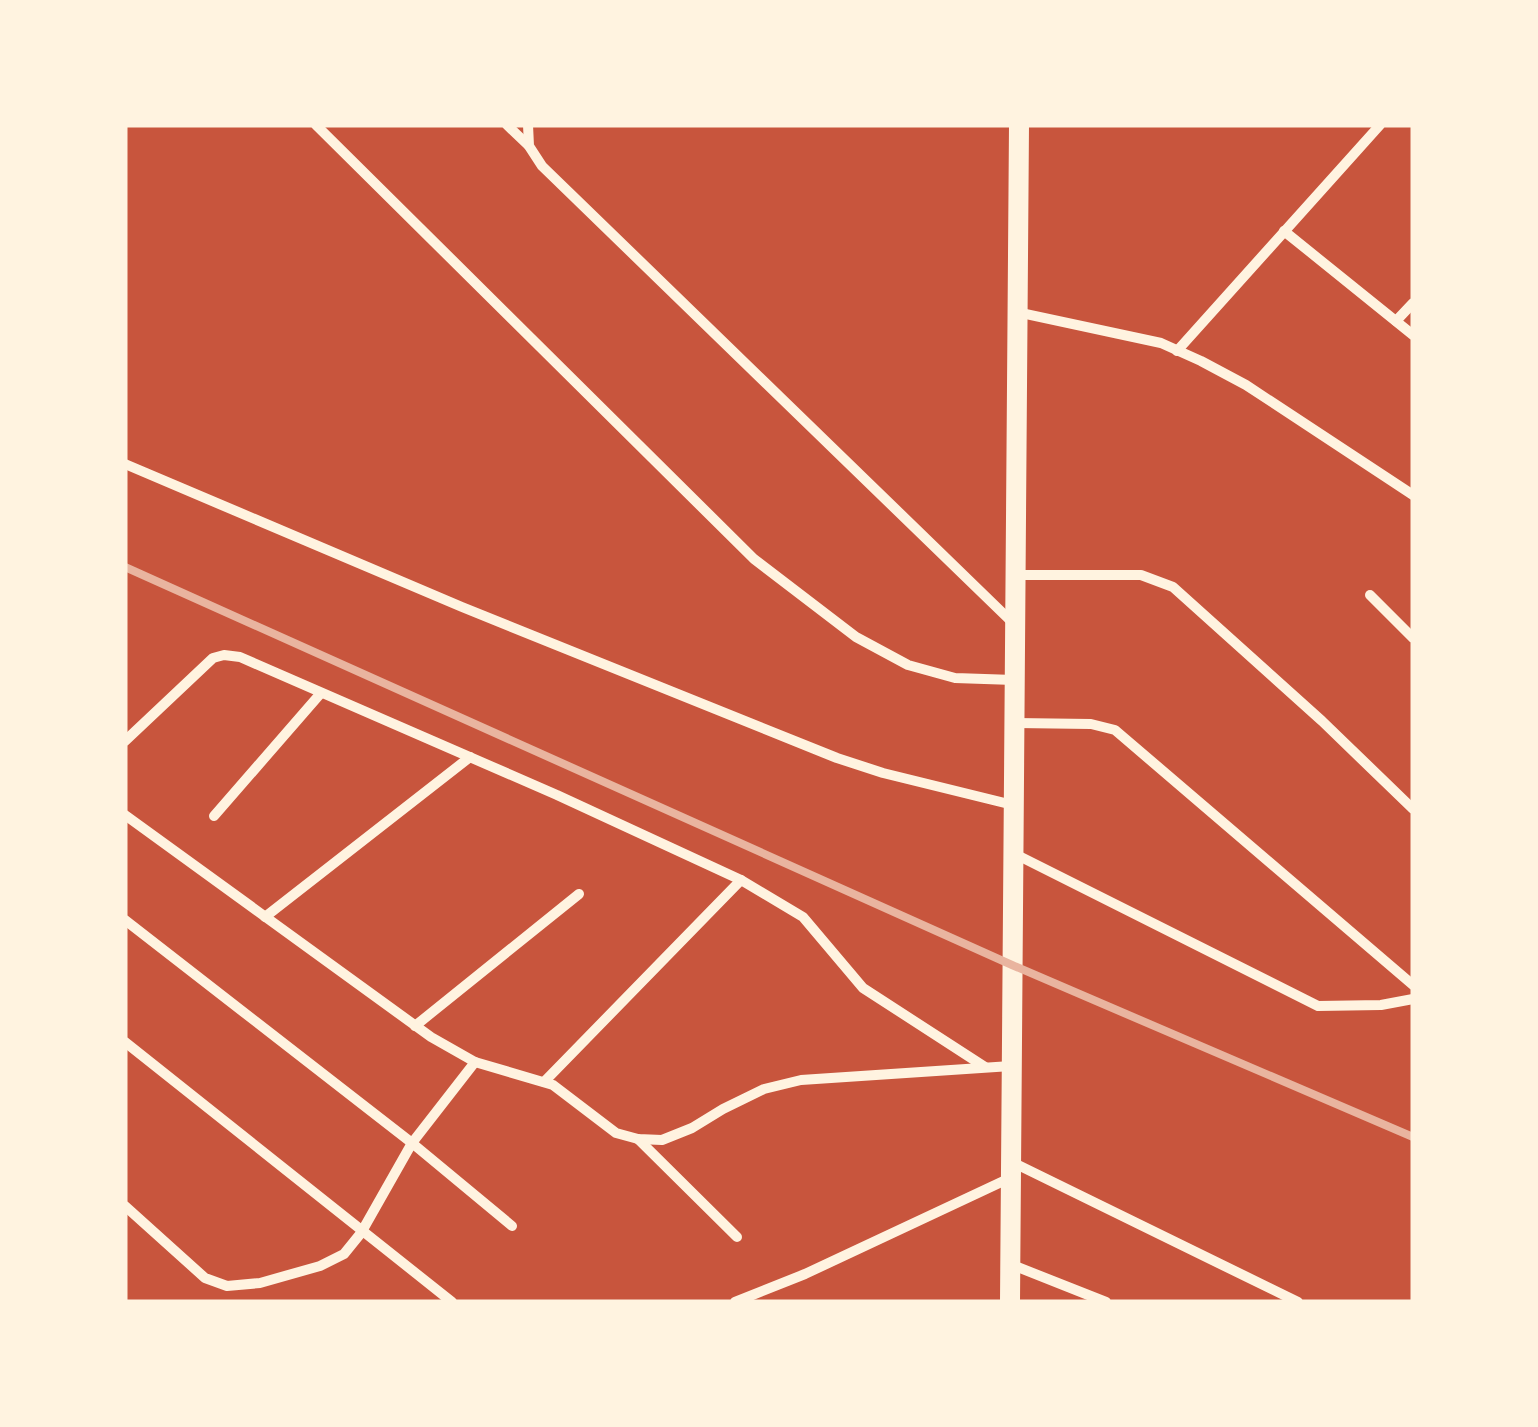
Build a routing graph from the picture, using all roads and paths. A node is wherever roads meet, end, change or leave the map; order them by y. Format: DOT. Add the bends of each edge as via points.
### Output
graph roads {
  1 [pos="316,125"];
  2 [pos="507,125"];
  3 [pos="528,125"];
  4 [pos="1019,125"];
  5 [pos="1380,125"];
  6 [pos="529,146"];
  7 [pos="1284,231"];
  8 [pos="1413,303"];
  9 [pos="1016,312"];
  10 [pos="1396,321"];
  11 [pos="1413,335"];
  12 [pos="1177,351"];
  13 [pos="125,464"];
  14 [pos="1413,494"];
  15 [pos="1015,576"];
  16 [pos="1370,595"];
  17 [pos="1014,624"];
  18 [pos="1413,638"];
  19 [pos="1014,680"];
  20 [pos="322,693"];
  21 [pos="1014,723"];
  22 [pos="125,741"];
  23 [pos="470,757"];
  24 [pos="1013,805"];
  25 [pos="1413,809"];
  26 [pos="125,815"];
  27 [pos="214,816"];
  28 [pos="1013,853"];
  29 [pos="741,880"];
  30 [pos="578,894"];
  31 [pos="266,917"];
  32 [pos="125,920"];
  33 [pos="1413,985"];
  34 [pos="1413,999"];
  35 [pos="415,1026"];
  36 [pos="125,1042"];
  37 [pos="475,1062"];
  38 [pos="1011,1066"];
  39 [pos="985,1068"];
  40 [pos="544,1082"];
  41 [pos="638,1139"];
  42 [pos="412,1144"];
  43 [pos="1011,1169"];
  44 [pos="125,1206"];
  45 [pos="512,1226"];
  46 [pos="361,1233"];
  47 [pos="736,1237"];
  48 [pos="1010,1264"];
  49 [pos="1072,1286"];
  50 [pos="452,1302"];
  51 [pos="736,1302"];
  52 [pos="1010,1302"];
  53 [pos="1073,1302"];
  54 [pos="1106,1302"];
  55 [pos="1298,1302"];
  1 -- 19 [label="street" via="754,560 856,636 908,664 955,678"];
  2 -- 6 [label="street"];
  3 -- 6 [label="street"];
  4 -- 9 [label="main road"];
  5 -- 7 [label="street"];
  6 -- 17 [label="street" via="542,166"];
  7 -- 10 [label="street"];
  7 -- 12 [label="street"];
  8 -- 10 [label="street"];
  9 -- 12 [label="street"];
  9 -- 15 [label="main road"];
  10 -- 11 [label="street"];
  12 -- 14 [label="street" via="1246,385"];
  13 -- 24 [label="street" via="837,758"];
  15 -- 17 [label="main road"];
  15 -- 25 [label="street" via="1141,575 1173,586"];
  16 -- 18 [label="street"];
  17 -- 19 [label="main road"];
  19 -- 21 [label="main road"];
  20 -- 22 [label="street" via="224,655 199,669"];
  20 -- 23 [label="street"];
  20 -- 27 [label="street"];
  21 -- 24 [label="main road"];
  21 -- 33 [label="street" via="1115,730"];
  23 -- 29 [label="street"];
  23 -- 31 [label="street"];
  24 -- 28 [label="main road"];
  26 -- 31 [label="street"];
  28 -- 34 [label="street" via="1318,1006"];
  28 -- 38 [label="main road"];
  29 -- 39 [label="street" via="804,916 864,988"];
  29 -- 40 [label="street"];
  30 -- 35 [label="street"];
  31 -- 35 [label="street"];
  32 -- 42 [label="street"];
  35 -- 37 [label="street"];
  36 -- 46 [label="street"];
  37 -- 40 [label="street"];
  37 -- 42 [label="street"];
  38 -- 39 [label="street"];
  38 -- 43 [label="main road"];
  39 -- 41 [label="street" via="801,1080 764,1090 662,1140"];
  40 -- 41 [label="street" via="616,1133"];
  41 -- 47 [label="street"];
  42 -- 45 [label="street"];
  42 -- 46 [label="street"];
  43 -- 48 [label="main road"];
  43 -- 51 [label="street"];
  43 -- 55 [label="street"];
  44 -- 46 [label="street" via="206,1278 227,1286 320,1266 344,1254"];
  46 -- 50 [label="street"];
  48 -- 49 [label="street"];
  48 -- 52 [label="main road"];
  49 -- 53 [label="street"];
  49 -- 54 [label="street"];
}
